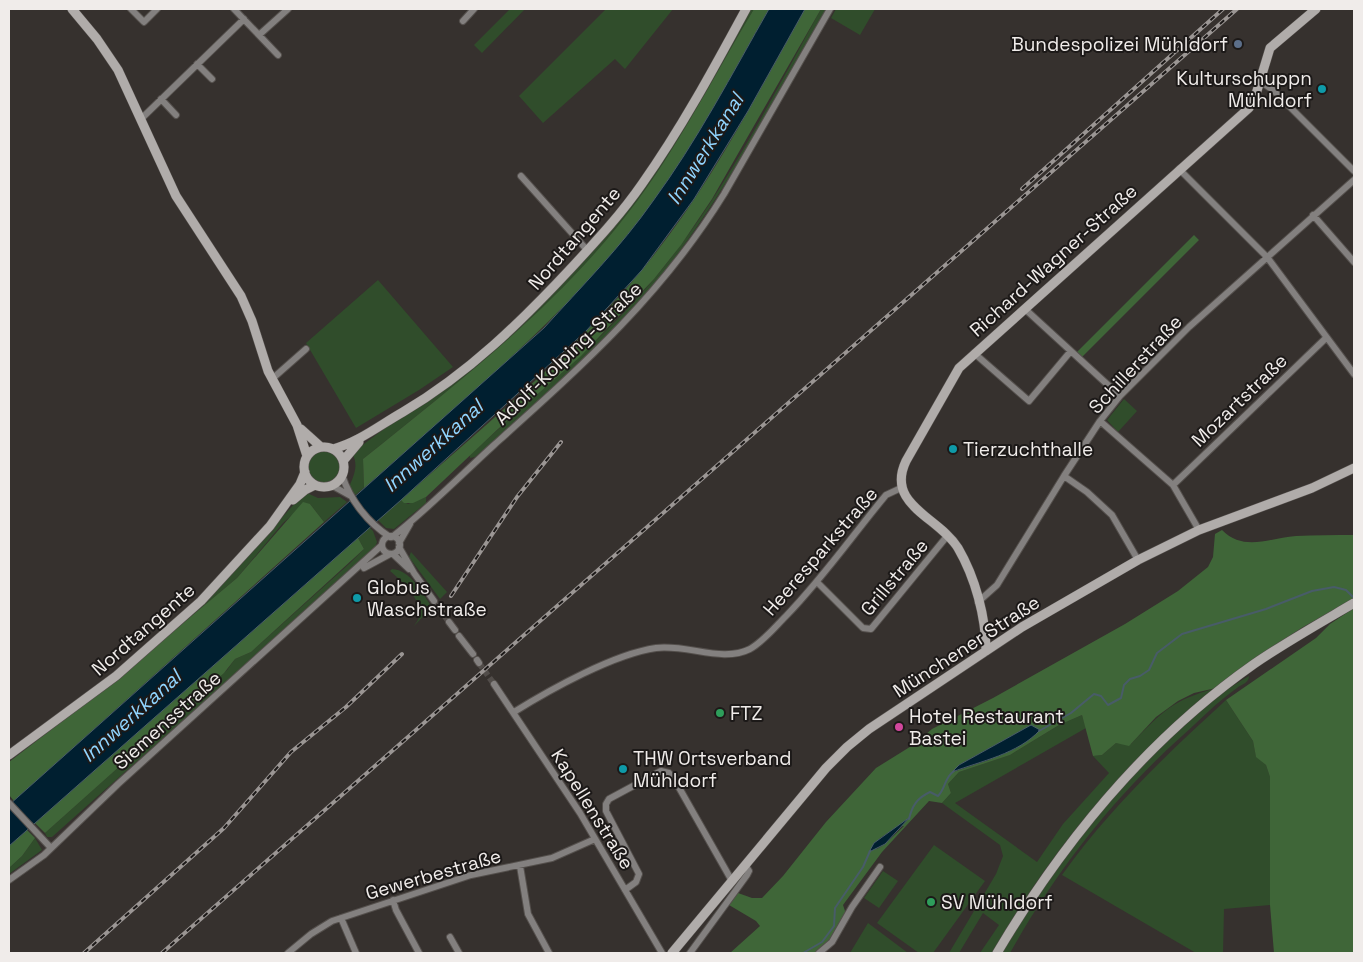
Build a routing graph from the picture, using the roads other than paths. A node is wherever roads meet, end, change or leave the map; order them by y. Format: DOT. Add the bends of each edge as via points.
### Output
graph roads {
  1 [pos="72,9"];
  2 [pos="131,9"];
  3 [pos="157,9"];
  4 [pos="234,9"];
  5 [pos="288,9"];
  6 [pos="474,9"];
  7 [pos="746,9"];
  8 [pos="830,9"];
  9 [pos="1316,9"];
  10 [pos="244,19"];
  11 [pos="463,21"];
  12 [pos="259,35"];
  13 [pos="278,54"];
  14 [pos="198,64"];
  15 [pos="212,80"];
  16 [pos="1260,81"];
  17 [pos="161,99"];
  18 [pos="176,115"];
  19 [pos="141,119"];
  20 [pos="1179,169"];
  21 [pos="1354,170"];
  22 [pos="521,176"];
  23 [pos="1354,180"];
  24 [pos="1313,215"];
  25 [pos="587,250"];
  26 [pos="1267,257"];
  27 [pos="1354,262"];
  28 [pos="1025,309"];
  29 [pos="1326,338"];
  30 [pos="306,349"];
  31 [pos="1070,352"];
  32 [pos="974,353"];
  33 [pos="1354,374"];
  34 [pos="272,379"];
  35 [pos="1120,396"];
  36 [pos="1100,421"];
  37 [pos="297,425"];
  38 [pos="367,434"];
  39 [pos="321,447"];
  40 [pos="333,449"];
  41 [pos="307,456"];
  42 [pos="343,461"];
  43 [pos="1354,468"];
  44 [pos="305,472"];
  45 [pos="342,475"];
  46 [pos="1064,476"];
  47 [pos="315,485"];
  48 [pos="1173,485"];
  49 [pos="331,486"];
  50 [pos="900,488"];
  51 [pos="349,495"];
  52 [pos="282,510"];
  53 [pos="412,521"];
  54 [pos="380,530"];
  55 [pos="1199,530"];
  56 [pos="948,535"];
  57 [pos="391,537"];
  58 [pos="383,543"];
  59 [pos="399,545"];
  60 [pos="391,554"];
  61 [pos="1138,560"];
  62 [pos="414,573"];
  63 [pos="344,581"];
  64 [pos="818,582"];
  65 [pos="434,601"];
  66 [pos="978,602"];
  67 [pos="1352,605"];
  68 [pos="449,622"];
  69 [pos="986,626"];
  70 [pos="1000,641"];
  71 [pos="986,651"];
  72 [pos="476,659"];
  73 [pos="494,684"];
  74 [pos="514,712"];
  75 [pos="9,755"];
  76 [pos="9,803"];
  77 [pos="595,839"];
  78 [pos="51,848"];
  79 [pos="745,865"];
  80 [pos="520,866"];
  81 [pos="880,867"];
  82 [pos="9,880"];
  83 [pos="732,881"];
  84 [pos="625,890"];
  85 [pos="393,900"];
  86 [pos="341,918"];
  87 [pos="450,937"];
  88 [pos="289,953"];
  89 [pos="356,953"];
  90 [pos="419,953"];
  91 [pos="458,953"];
  92 [pos="549,953"];
  93 [pos="662,953"];
  94 [pos="672,953"];
  95 [pos="690,953"];
  96 [pos="819,953"];
  97 [pos="997,953"];
  1 -- 19 [label="street" via="112,61"];
  2 -- 3 [label="street" via="144,22"];
  4 -- 10 [label="street"];
  5 -- 12 [label="street"];
  6 -- 11 [label="street"];
  7 -- 25 [label="street, Nordtangente" via="665,149 641,185"];
  8 -- 53 [label="street, Adolf-Kolping-Straße" via="715,208 661,282 572,376"];
  9 -- 16 [label="street, Richard-Wagner-Straße" via="1270,48"];
  10 -- 12 [label="street"];
  10 -- 14 [label="street"];
  12 -- 13 [label="street"];
  14 -- 15 [label="street"];
  14 -- 17 [label="street"];
  16 -- 20 [label="street, Richard-Wagner-Straße" via="1249,108"];
  16 -- 21 [label="street"];
  17 -- 18 [label="street"];
  17 -- 19 [label="street"];
  19 -- 34 [label="street" via="180,204 241,296"];
  20 -- 26 [label="street"];
  20 -- 28 [label="street, Richard-Wagner-Straße"];
  22 -- 25 [label="street"];
  23 -- 24 [label="street, Schillerstraße"];
  24 -- 26 [label="street, Schillerstraße"];
  24 -- 27 [label="street"];
  25 -- 38 [label="street, Nordtangente" via="479,360"];
  26 -- 29 [label="street"];
  26 -- 35 [label="street, Schillerstraße" via="1182,333"];
  28 -- 31 [label="street"];
  28 -- 32 [label="street, Richard-Wagner-Straße"];
  29 -- 33 [label="street"];
  29 -- 48 [label="street, Mozartstraße"];
  30 -- 34 [label="street"];
  31 -- 32 [label="street" via="1029,401"];
  31 -- 35 [label="street"];
  32 -- 50 [label="street, Richard-Wagner-Straße" via="955,374 906,461 900,475"];
  34 -- 37 [label="street"];
  35 -- 36 [label="street, Schillerstraße"];
  36 -- 46 [label="street, Schillerstraße"];
  36 -- 48 [label="street"];
  37 -- 39 [label="street"];
  37 -- 41 [label="street"];
  38 -- 40 [label="street, Nordtangente"];
  38 -- 42 [label="street, Nordtangente"];
  39 -- 40 [label="street"];
  39 -- 41 [label="street"];
  40 -- 42 [label="street"];
  41 -- 44 [label="street, Nordtangente"];
  42 -- 45 [label="street"];
  43 -- 55 [label="street, Münchener Straße" via="1312,488"];
  44 -- 47 [label="street"];
  44 -- 52 [label="street, Nordtangente"];
  45 -- 49 [label="street"];
  45 -- 51 [label="street"];
  46 -- 61 [label="street" via="1112,515"];
  46 -- 66 [label="street, Schillerstraße" via="996,585"];
  47 -- 49 [label="street"];
  47 -- 52 [label="street, Nordtangente"];
  48 -- 55 [label="street"];
  49 -- 51 [label="street"];
  50 -- 56 [label="street" via="906,499"];
  50 -- 64 [label="street, Heeresparkstraße" via="886,495"];
  51 -- 54 [label="street"];
  52 -- 75 [label="street, Nordtangente" via="232,569 175,625 116,676"];
  53 -- 57 [label="street, Adolf-Kolping-Straße"];
  53 -- 59 [label="street, Adolf-Kolping-Straße"];
  54 -- 57 [label="street"];
  54 -- 58 [label="street"];
  55 -- 61 [label="street, Münchener Straße"];
  56 -- 64 [label="street, Grillstraße" via="871,629 864,628"];
  56 -- 66 [label="street" via="964,560"];
  57 -- 58 [label="street, Adolf-Kolping-Straße"];
  57 -- 59 [label="street"];
  58 -- 60 [label="street" via="384,550"];
  58 -- 63 [label="street, Siemensstraße"];
  59 -- 60 [label="street, Adolf-Kolping-Straße"];
  59 -- 62 [label="street"];
  60 -- 62 [label="street"];
  60 -- 63 [label="street, Siemensstraße"];
  61 -- 70 [label="street, Münchener Straße"];
  62 -- 65 [label="street"];
  63 -- 78 [label="street, Siemensstraße"];
  64 -- 74 [label="street, Heeresparkstraße" via="749,649 727,655 678,647 643,651 612,662"];
  66 -- 69 [label="street"];
  67 -- 97 [label="street" via="1254,664 1196,709 1153,749 1104,800 1066,847"];
  68 -- 72 [label="street"];
  69 -- 70 [label="street"];
  69 -- 71 [label="street"];
  70 -- 71 [label="street, Münchener Straße"];
  71 -- 79 [label="street, Münchener Straße" via="847,747"];
  73 -- 74 [label="street, Kapellenstraße"];
  74 -- 77 [label="street, Kapellenstraße"];
  76 -- 78 [label="street"];
  77 -- 80 [label="street, Gewerbestraße" via="556,856"];
  77 -- 84 [label="street, Kapellenstraße"];
  78 -- 82 [label="street, Siemensstraße"];
  79 -- 83 [label="street, Münchener Straße"];
  79 -- 95 [label="street" via="747,876"];
  80 -- 85 [label="street, Gewerbestraße" via="471,875"];
  80 -- 92 [label="street" via="528,914"];
  81 -- 96 [label="street" via="832,942"];
  83 -- 84 [label="street" via="673,777 661,771 609,799 606,804 606,811 639,874 636,882"];
  83 -- 94 [label="street, Münchener Straße"];
  84 -- 93 [label="street, Kapellenstraße"];
  85 -- 86 [label="street, Gewerbestraße"];
  85 -- 90 [label="street"];
  86 -- 88 [label="street, Gewerbestraße" via="319,928"];
  86 -- 89 [label="street"];
  87 -- 91 [label="street"];
}
